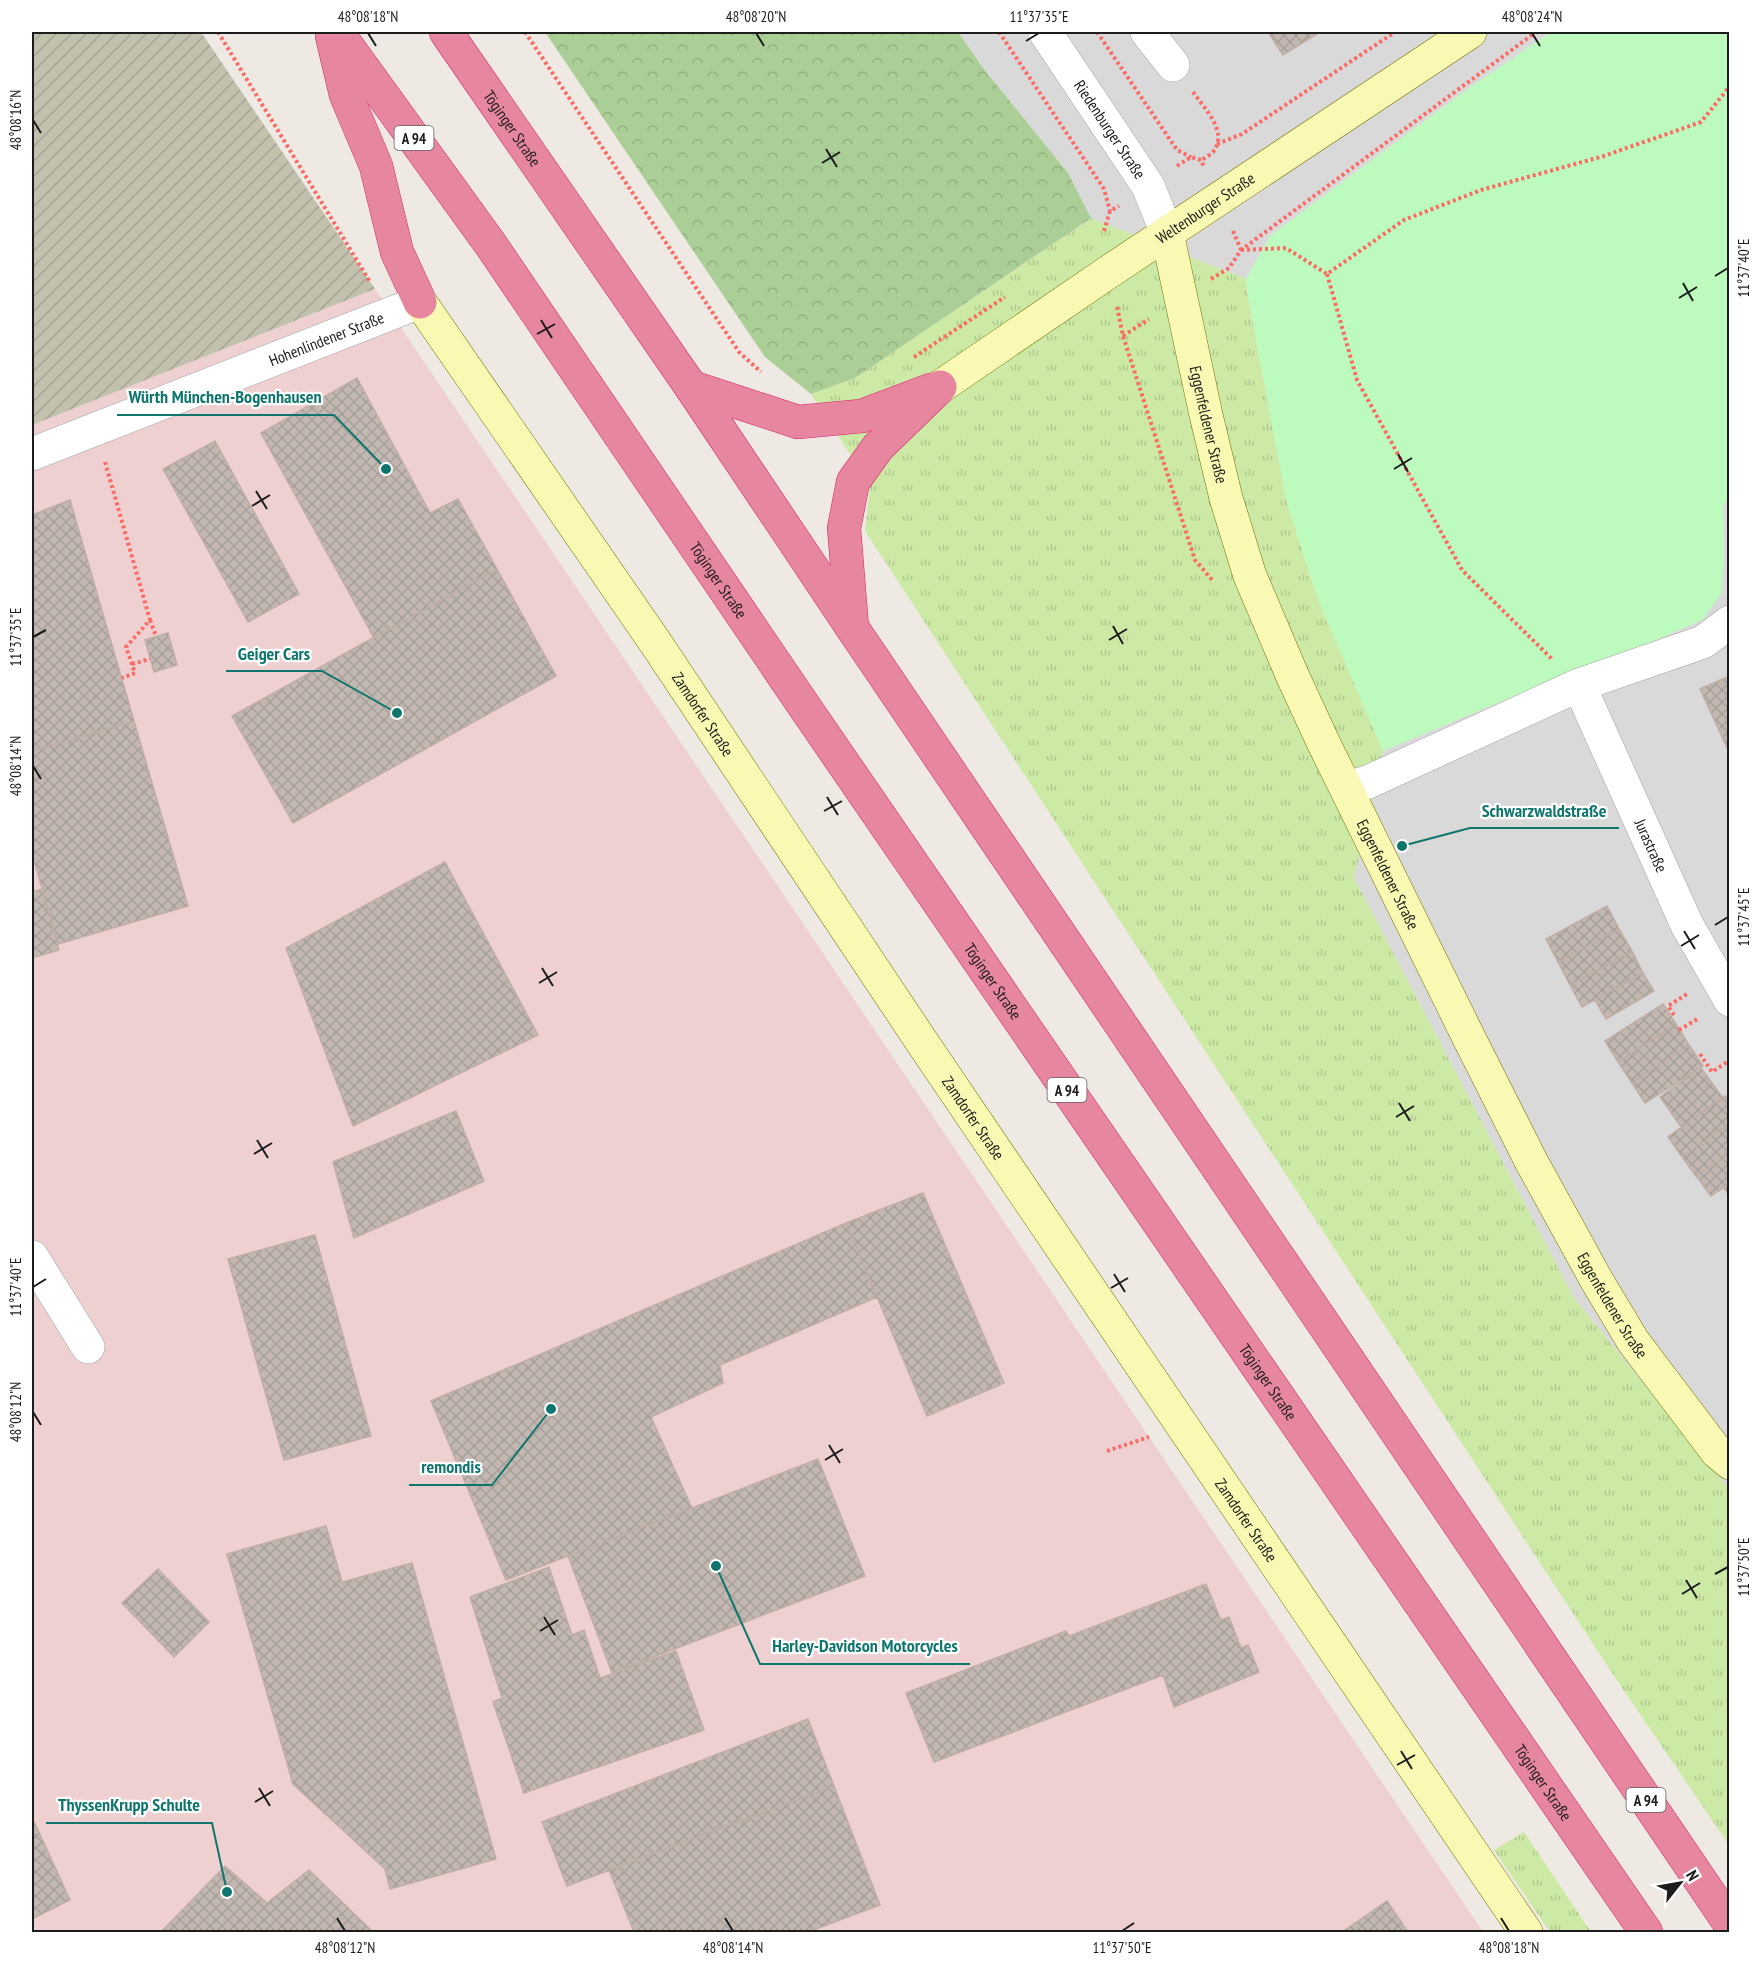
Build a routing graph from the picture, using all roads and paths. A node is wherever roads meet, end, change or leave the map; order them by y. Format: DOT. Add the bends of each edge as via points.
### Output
graph roads {
  1 [pos="218,32"];
  2 [pos="331,32"];
  3 [pos="337,32"];
  4 [pos="446,32"];
  5 [pos="525,32"];
  6 [pos="999,32"];
  7 [pos="1045,32"];
  8 [pos="1097,32"];
  9 [pos="1148,32"];
  10 [pos="1395,32"];
  11 [pos="1470,32"];
  12 [pos="1536,32"];
  13 [pos="1173,65"];
  14 [pos="1730,86"];
  15 [pos="1217,144"];
  16 [pos="1191,157"];
  17 [pos="1201,160"];
  18 [pos="1110,211"];
  19 [pos="1167,233"];
  20 [pos="1326,274"];
  21 [pos="1014,291"];
  22 [pos="409,306"];
  23 [pos="914,357"];
  24 [pos="763,373"];
  25 [pos="691,387"];
  26 [pos="940,387"];
  27 [pos="102,453"];
  28 [pos="32,454"];
  29 [pos="150,620"];
  30 [pos="1730,622"];
  31 [pos="853,629"];
  32 [pos="156,636"];
  33 [pos="150,658"];
  34 [pos="132,664"];
  35 [pos="122,678"];
  36 [pos="1579,685"];
  37 [pos="1346,788"];
  38 [pos="1730,1000"];
  39 [pos="1700,1054"];
  40 [pos="1730,1060"];
  41 [pos="32,1257"];
  42 [pos="88,1347"];
  43 [pos="1156,1435"];
  44 [pos="1107,1451"];
  45 [pos="1730,1463"];
  46 [pos="1730,1924"];
  47 [pos="1526,1932"];
  48 [pos="1646,1932"];
  1 -- 22 [label="path" via="366,278"];
  2 -- 22 [label="highway" via="346,95 376,166"];
  3 -- 48 [label="highway, Töginger Straße / A 94" via="491,245"];
  4 -- 25 [label="highway, Töginger Straße"];
  5 -- 24 [label="path" via="739,352"];
  6 -- 18 [label="path" via="1104,189"];
  7 -- 19 [label="street, Riedenburger Straße" via="1148,186"];
  8 -- 16 [label="path" via="1177,150"];
  9 -- 13 [label="street"];
  10 -- 15 [label="path" via="1242,134"];
  11 -- 19 [label="street, Weltenburger Straße"];
  12 -- 20 [label="path" via="1241,250 1286,248"];
  13 -- 15 [label="path" via="1218,129"];
  14 -- 20 [label="path" via="1701,122 1604,156 1481,190 1404,220"];
  15 -- 17 [label="path"];
  19 -- 26 [label="street, Weltenburger Straße"];
  19 -- 37 [label="street, Eggenfeldener Straße" via="1226,498 1250,576"];
  20 -- 36 [label="path" via="1357,380 1462,570"];
  21 -- 23 [label="path"];
  22 -- 28 [label="street, Hohenlindener Straße"];
  22 -- 47 [label="street, Zamdorfer Straße" via="655,642"];
  25 -- 26 [label="highway" via="798,422 862,416"];
  25 -- 31 [label="highway, Töginger Straße"];
  26 -- 31 [label="highway" via="878,447 853,482 844,528"];
  27 -- 29 [label="path"];
  29 -- 32 [label="path"];
  29 -- 34 [label="path" via="126,647"];
  30 -- 36 [label="street" via="1702,642"];
  31 -- 46 [label="highway, Töginger Straße / A 94"];
  33 -- 34 [label="path"];
  34 -- 35 [label="path" via="135,673"];
  36 -- 37 [label="street" via="1368,782"];
  36 -- 38 [label="street, Jurastraße" via="1683,916"];
  37 -- 45 [label="street, Eggenfeldener Straße" via="1531,1161 1597,1281 1633,1341 1717,1452"];
  39 -- 40 [label="path" via="1712,1072"];
  41 -- 42 [label="street"];
  43 -- 44 [label="path"];
}
